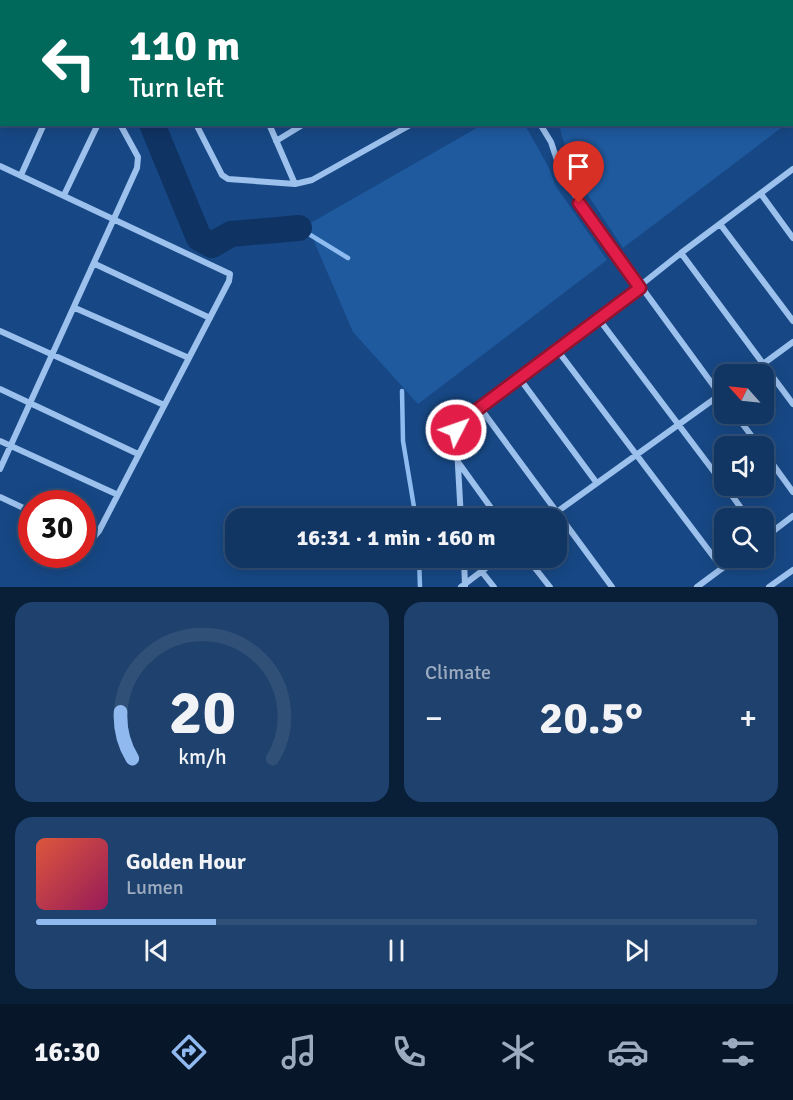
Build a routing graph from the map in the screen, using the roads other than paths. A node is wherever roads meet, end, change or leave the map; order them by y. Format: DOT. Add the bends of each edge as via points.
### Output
graph roads {
  1 [pos="43,126"];
  2 [pos="97,126"];
  3 [pos="121,126"];
  4 [pos="197,126"];
  5 [pos="270,126"];
  6 [pos="301,126"];
  7 [pos="408,126"];
  8 [pos="541,126"];
  9 [pos="276,141"];
  10 [pos="0,166"];
  11 [pos="793,169"];
  12 [pos="21,175"];
  13 [pos="295,184"];
  14 [pos="761,194"];
  15 [pos="64,195"];
  16 [pos="115,219"];
  17 [pos="720,224"];
  18 [pos="793,238"];
  19 [pos="681,253"];
  20 [pos="95,264"];
  21 [pos="640,288"];
  22 [pos="75,308"];
  23 [pos="210,318"];
  24 [pos="598,318"];
  25 [pos="793,321"];
  26 [pos="0,331"];
  27 [pos="793,342"];
  28 [pos="558,351"];
  29 [pos="53,355"];
  30 [pos="189,358"];
  31 [pos="763,364"];
  32 [pos="520,379"];
  33 [pos="774,379"];
  34 [pos="714,384"];
  35 [pos="0,389"];
  36 [pos="31,402"];
  37 [pos="714,402"];
  38 [pos="793,404"];
  39 [pos="164,405"];
  40 [pos="481,409"];
  41 [pos="743,424"];
  42 [pos="681,425"];
  43 [pos="752,436"];
  44 [pos="0,441"];
  45 [pos="10,446"];
  46 [pos="638,453"];
  47 [pos="138,454"];
  48 [pos="457,461"];
  49 [pos="774,466"];
  50 [pos="0,469"];
  51 [pos="714,471"];
  52 [pos="596,482"];
  53 [pos="793,492"];
  54 [pos="116,494"];
  55 [pos="0,497"];
  56 [pos="18,505"];
  57 [pos="460,508"];
  58 [pos="491,508"];
  59 [pos="554,508"];
  60 [pos="562,508"];
  61 [pos="793,516"];
  62 [pos="567,526"];
  63 [pos="774,530"];
  64 [pos="96,534"];
  65 [pos="714,557"];
  66 [pos="464,568"];
  67 [pos="487,568"];
  68 [pos="535,568"];
  69 [pos="722,568"];
  70 [pos="793,570"];
  71 [pos="482,572"];
  72 [pos="464,586"];
  73 [pos="494,587"];
  74 [pos="550,587"];
  75 [pos="612,587"];
  76 [pos="698,587"];
  77 [pos="769,587"];
  1 -- 12 [label="street"];
  2 -- 15 [label="street"];
  3 -- 16 [label="street" via="138,163"];
  4 -- 13 [label="street" via="222,175 228,179"];
  5 -- 9 [label="street"];
  6 -- 9 [label="street"];
  7 -- 13 [label="street" via="312,180"];
  8 -- 21 [label="street" via="562,175"];
  9 -- 13 [label="street"];
  10 -- 12 [label="street"];
  11 -- 14 [label="street"];
  12 -- 15 [label="street"];
  14 -- 17 [label="street"];
  14 -- 18 [label="street"];
  15 -- 16 [label="street"];
  16 -- 20 [label="street"];
  16 -- 23 [label="street" via="230,274"];
  17 -- 19 [label="street"];
  17 -- 25 [label="street"];
  19 -- 21 [label="street"];
  19 -- 31 [label="street"];
  20 -- 22 [label="street"];
  20 -- 23 [label="street"];
  21 -- 24 [label="street"];
  21 -- 34 [label="street"];
  22 -- 29 [label="street"];
  22 -- 30 [label="street"];
  23 -- 30 [label="street"];
  24 -- 28 [label="street"];
  24 -- 42 [label="street"];
  26 -- 29 [label="street"];
  27 -- 31 [label="street"];
  28 -- 32 [label="street"];
  28 -- 46 [label="street"];
  29 -- 36 [label="street"];
  29 -- 39 [label="street"];
  30 -- 39 [label="street"];
  32 -- 40 [label="street"];
  32 -- 52 [label="street"];
  33 -- 38 [label="street"];
  35 -- 36 [label="street"];
  36 -- 45 [label="street"];
  36 -- 47 [label="street"];
  37 -- 42 [label="street"];
  39 -- 47 [label="street"];
  40 -- 48 [label="street" via="456,427"];
  40 -- 59 [label="street"];
  41 -- 43 [label="street"];
  42 -- 46 [label="street"];
  42 -- 51 [label="street"];
  44 -- 45 [label="street"];
  45 -- 50 [label="street"];
  45 -- 54 [label="street"];
  46 -- 52 [label="street"];
  46 -- 65 [label="street"];
  47 -- 54 [label="street"];
  48 -- 57 [label="street"];
  48 -- 58 [label="street"];
  49 -- 53 [label="street"];
  52 -- 60 [label="street"];
  54 -- 64 [label="street"];
  55 -- 56 [label="street"];
  61 -- 63 [label="street"];
  62 -- 75 [label="street"];
  66 -- 72 [label="street"];
  67 -- 71 [label="street"];
  68 -- 74 [label="street"];
  69 -- 76 [label="street"];
  70 -- 77 [label="street"];
  71 -- 72 [label="street"];
  71 -- 73 [label="street"];
}
